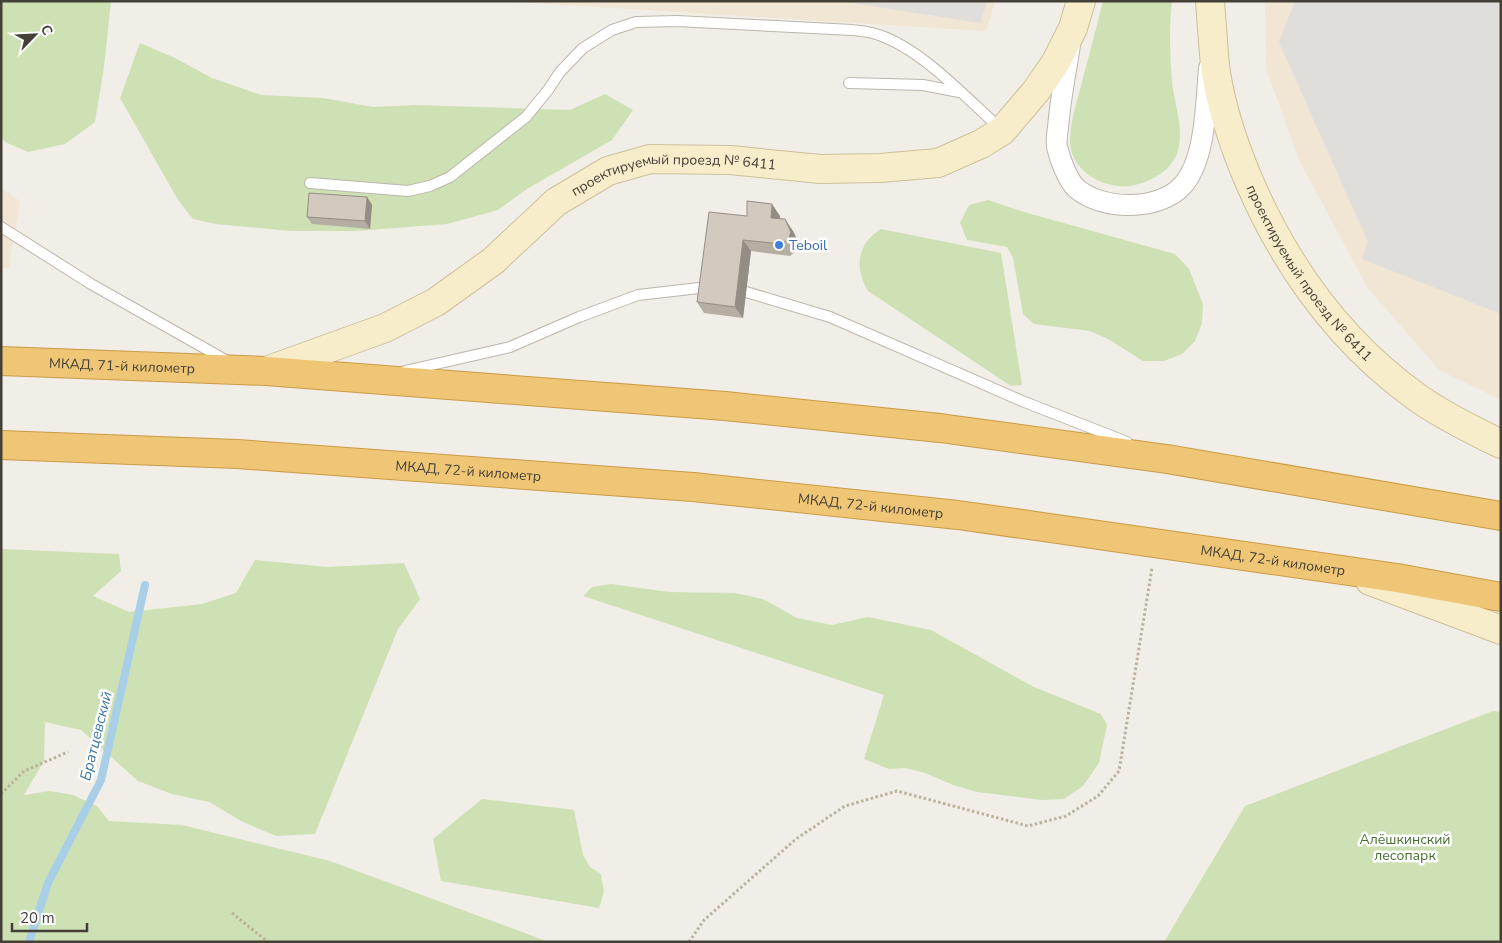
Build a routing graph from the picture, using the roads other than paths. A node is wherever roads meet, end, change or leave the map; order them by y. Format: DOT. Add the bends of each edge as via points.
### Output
graph roads {
  1 [pos="1081,1"];
  2 [pos="1210,1"];
  3 [pos="1073,28"];
  4 [pos="1212,34"];
  5 [pos="849,83"];
  6 [pos="960,92"];
  7 [pos="1002,131"];
  8 [pos="310,183"];
  9 [pos="1,227"];
  10 [pos="1,234"];
  11 [pos="14,234"];
  12 [pos="708,287"];
  13 [pos="746,292"];
  14 [pos="1,361"];
  15 [pos="254,371"];
  16 [pos="373,379"];
  17 [pos="1501,444"];
  18 [pos="1,445"];
  19 [pos="1167,458"];
  20 [pos="1501,516"];
  21 [pos="1341,569"];
  22 [pos="1501,597"];
  23 [pos="1501,630"];
  1 -- 3 [label="street, проектируемый проезд № 6411"];
  2 -- 4 [label="street, проектируемый проезд № 6411"];
  3 -- 4 [label="street, проектируемый проезд № 6411" via="1057,145 1063,167 1076,188 1115,204 1148,204 1166,199 1183,185 1194,167 1202,140"];
  3 -- 7 [label="street, проектируемый проезд № 6411" via="1056,62"];
  4 -- 17 [label="street, проектируемый проезд № 6411" via="1216,73 1238,154 1258,204 1284,254 1308,290 1342,332 1390,377 1419,399"];
  5 -- 6 [label="lane" via="923,85"];
  6 -- 7 [label="lane"];
  6 -- 8 [label="lane" via="931,65 878,34 677,21 636,22 612,30 583,48 526,117 450,177 408,191"];
  7 -- 15 [label="street, проектируемый проезд № 6411" via="938,163 820,169 730,160 650,159 608,171 556,202 493,261 436,302 385,328"];
  9 -- 11 [label="lane"];
  10 -- 11 [label="lane"];
  11 -- 15 [label="lane" via="91,284"];
  12 -- 16 [label="lane" via="638,295 510,347"];
  13 -- 19 [label="lane" via="830,317 1022,401"];
  14 -- 15 [label="highway, МКАД, 71-й километр"];
  15 -- 16 [label="highway"];
  16 -- 19 [label="highway" via="725,406 940,428"];
  18 -- 21 [label="highway, МКАД, 72-й километр" via="238,454 693,487 958,515"];
  19 -- 20 [label="highway"];
  21 -- 22 [label="highway, МКАД, 72-й километр"];
  21 -- 23 [label="street"];
}
